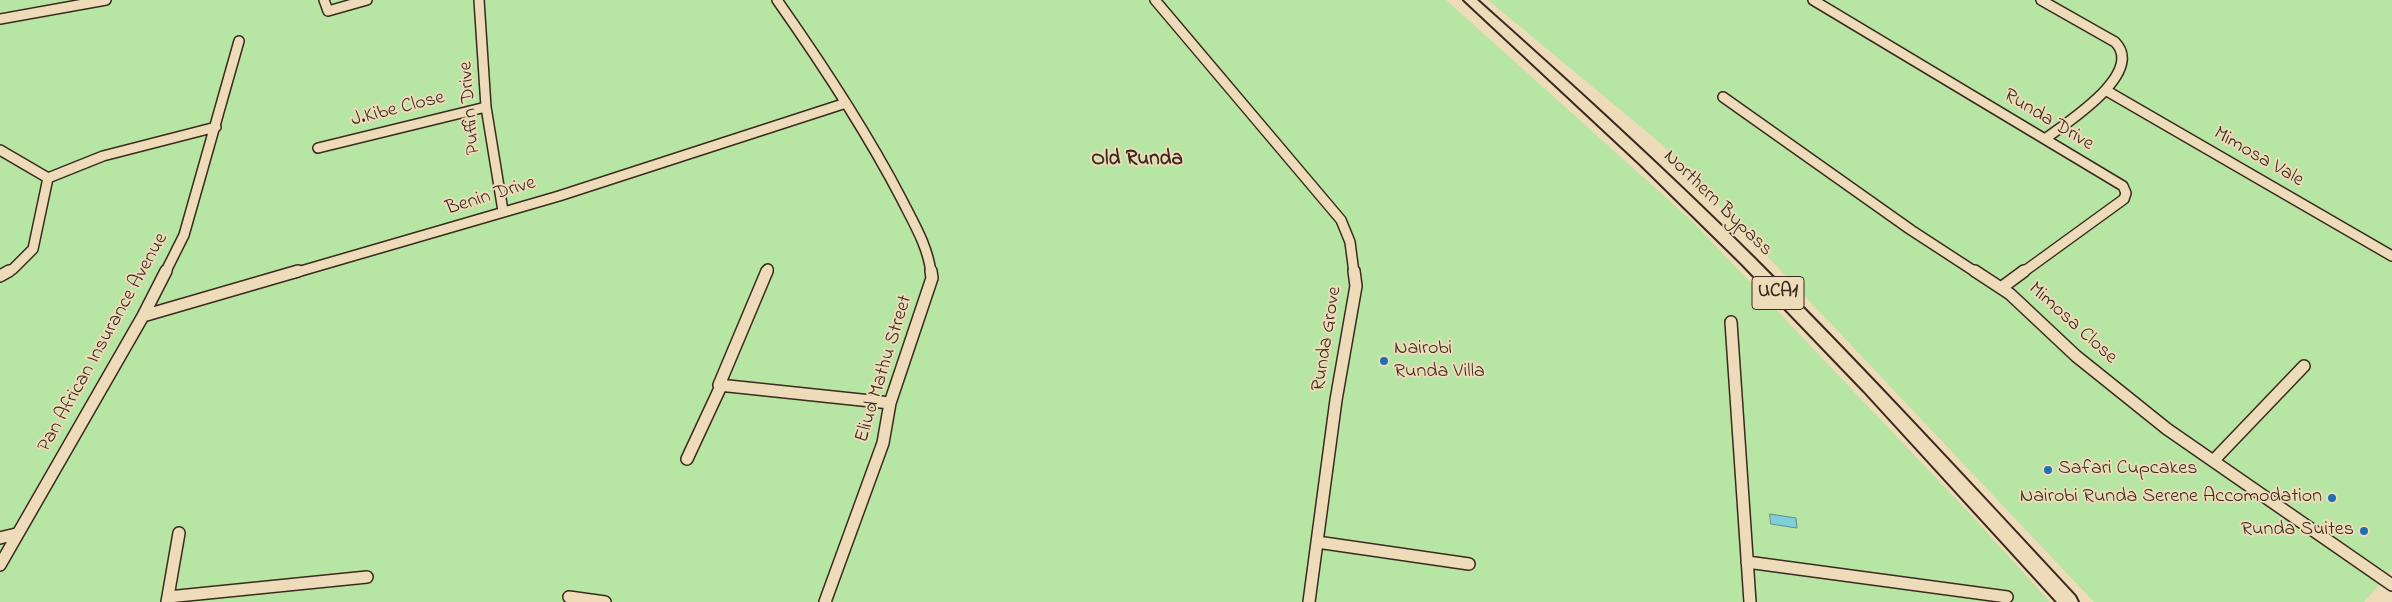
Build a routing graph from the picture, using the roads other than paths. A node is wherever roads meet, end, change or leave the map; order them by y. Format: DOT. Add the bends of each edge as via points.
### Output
graph roads {
  1 [pos="106,0"];
  2 [pos="324,0"];
  3 [pos="367,0"];
  4 [pos="479,0"];
  5 [pos="777,0"];
  6 [pos="1155,0"];
  7 [pos="1470,0"];
  8 [pos="1813,0"];
  9 [pos="2041,0"];
  10 [pos="0,20"];
  11 [pos="239,41"];
  12 [pos="2107,91"];
  13 [pos="1723,97"];
  14 [pos="846,103"];
  15 [pos="486,107"];
  16 [pos="216,127"];
  17 [pos="2044,138"];
  18 [pos="318,148"];
  19 [pos="0,150"];
  20 [pos="48,178"];
  21 [pos="503,211"];
  22 [pos="2392,256"];
  23 [pos="768,270"];
  24 [pos="0,276"];
  25 [pos="2001,288"];
  26 [pos="143,316"];
  27 [pos="1731,322"];
  28 [pos="2304,366"];
  29 [pos="721,386"];
  30 [pos="890,403"];
  31 [pos="687,459"];
  32 [pos="2214,460"];
  33 [pos="178,533"];
  34 [pos="16,534"];
  35 [pos="0,538"];
  36 [pos="1317,542"];
  37 [pos="1748,562"];
  38 [pos="1469,564"];
  39 [pos="0,565"];
  40 [pos="367,578"];
  41 [pos="2392,585"];
  42 [pos="569,597"];
  43 [pos="2007,597"];
  44 [pos="167,599"];
  45 [pos="605,602"];
  46 [pos="825,602"];
  47 [pos="1309,602"];
  48 [pos="1750,602"];
  49 [pos="2069,602"];
  1 -- 10 [label="street"];
  2 -- 3 [label="street" via="328,11"];
  4 -- 15 [label="street, Puffin Drive"];
  5 -- 14 [label="street, Eliud Mathu Street"];
  6 -- 36 [label="street, Runda Grove" via="1341,220 1350,242 1356,286 1336,400"];
  7 -- 49 [label="main road, Northern Bypass / UCA1" via="1747,260"];
  8 -- 17 [label="street, Runda Drive"];
  9 -- 12 [label="street" via="2120,46 2123,56 2119,70"];
  11 -- 16 [label="street, Pan African Insurance Avenue"];
  12 -- 17 [label="street"];
  12 -- 22 [label="street, Mimosa Vale"];
  13 -- 25 [label="street, Mimosa Close" via="1911,230"];
  14 -- 21 [label="street, Benin Drive" via="668,162"];
  14 -- 30 [label="street, Eliud Mathu Street" via="887,170 931,260 932,278"];
  15 -- 18 [label="street, J.Kibe Close"];
  15 -- 21 [label="street, Puffin Drive"];
  16 -- 20 [label="street" via="102,156"];
  16 -- 26 [label="street, Pan African Insurance Avenue" via="184,235"];
  17 -- 25 [label="street, Runda Drive" via="2122,186 2126,193 2124,199"];
  19 -- 20 [label="street"];
  20 -- 24 [label="street" via="33,249 13,269"];
  21 -- 26 [label="street, Benin Drive"];
  23 -- 29 [label="street" via="718,383"];
  25 -- 32 [label="street, Mimosa Close" via="2167,430"];
  26 -- 34 [label="street, Pan African Insurance Avenue"];
  27 -- 37 [label="street"];
  28 -- 32 [label="street"];
  29 -- 30 [label="street"];
  29 -- 31 [label="street"];
  30 -- 46 [label="street, Eliud Mathu Street" via="883,442"];
  32 -- 41 [label="street, Mimosa Close" via="2267,501"];
  33 -- 44 [label="street"];
  34 -- 35 [label="street"];
  34 -- 39 [label="street, Pan African Insurance Avenue"];
  36 -- 38 [label="street"];
  36 -- 47 [label="street, Runda Grove"];
  37 -- 43 [label="street"];
  37 -- 48 [label="street"];
  40 -- 44 [label="street"];
  42 -- 45 [label="street"];
}
